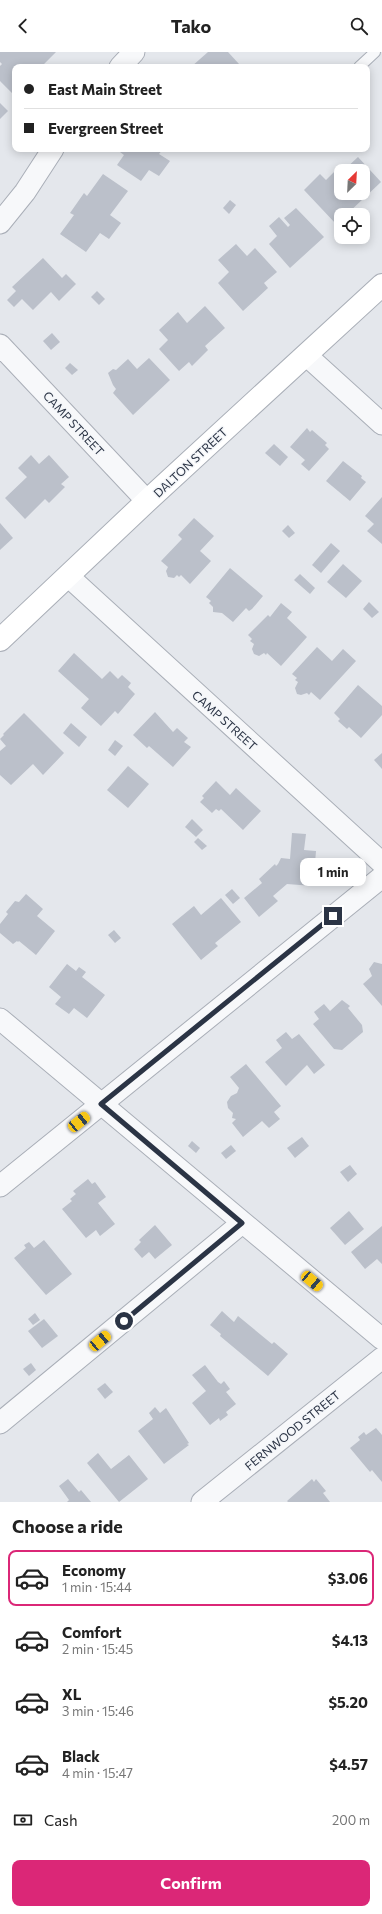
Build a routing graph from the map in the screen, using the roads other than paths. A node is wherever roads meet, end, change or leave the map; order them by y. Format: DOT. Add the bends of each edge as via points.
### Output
graph roads {
  1 [pos="134,52"];
  2 [pos="375,52"];
  3 [pos="123,64"];
  4 [pos="362,64"];
  5 [pos="51,152"];
  6 [pos="0,223"];
  7 [pos="382,285"];
  8 [pos="0,345"];
  9 [pos="306,355"];
  10 [pos="382,424"];
  11 [pos="147,501"];
  12 [pos="68,576"];
  13 [pos="0,640"];
  14 [pos="382,863"];
  15 [pos="382,877"];
  16 [pos="0,1019"];
  17 [pos="101,1104"];
  18 [pos="0,1186"];
  19 [pos="242,1223"];
  20 [pos="382,1339"];
  21 [pos="382,1358"];
  22 [pos="0,1423"];
  23 [pos="202,1502"];
  1 -- 3 [label="street"];
  2 -- 4 [label="lane"];
  5 -- 6 [label="street" via="25,192"];
  7 -- 9 [label="main road, DALTON STREET"];
  8 -- 11 [label="street, CAMP STREET"];
  9 -- 10 [label="street"];
  9 -- 11 [label="main road, DALTON STREET"];
  11 -- 12 [label="main road, DALTON STREET"];
  12 -- 13 [label="main road, DALTON STREET"];
  12 -- 14 [label="street, CAMP STREET"];
  15 -- 17 [label="street"];
  16 -- 17 [label="street"];
  17 -- 18 [label="street"];
  17 -- 19 [label="street"];
  19 -- 20 [label="street"];
  19 -- 22 [label="street"];
  21 -- 23 [label="street, FERNWOOD STREET"];
}
